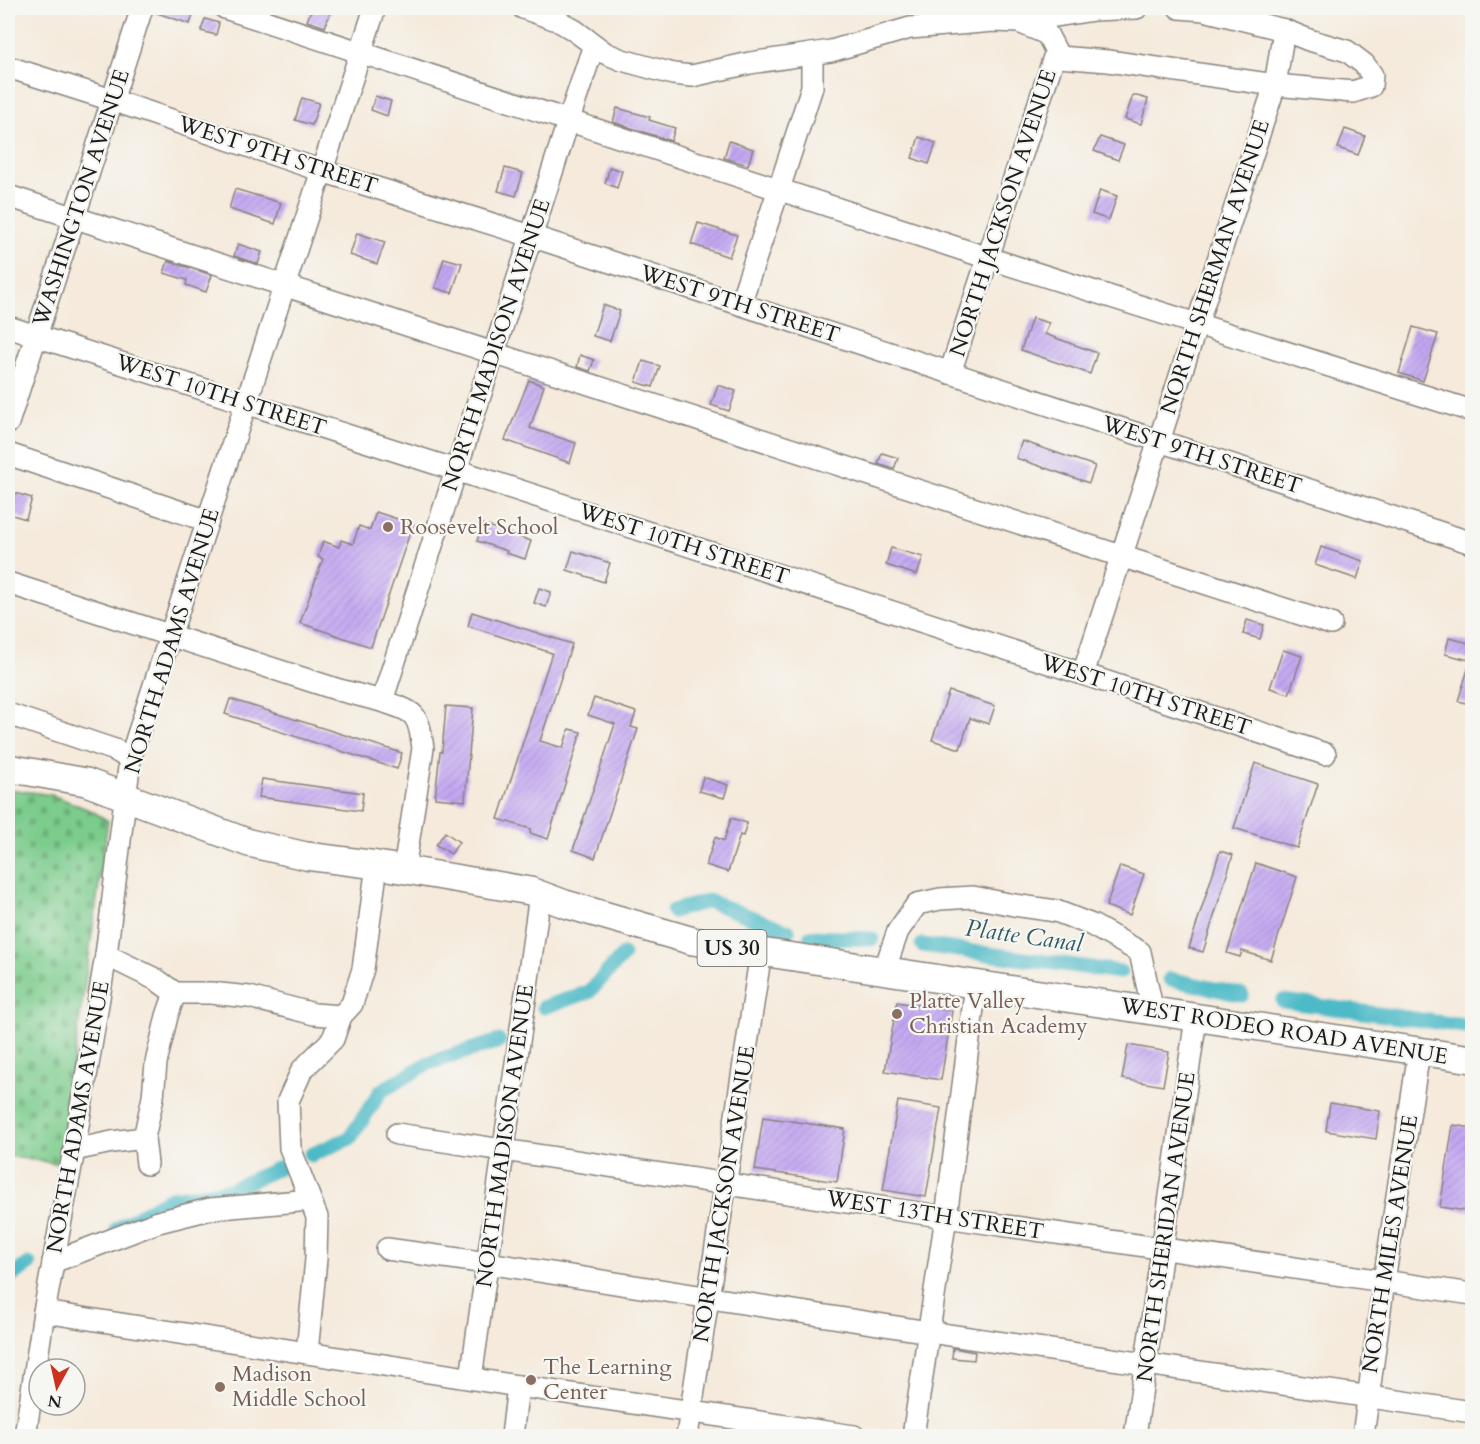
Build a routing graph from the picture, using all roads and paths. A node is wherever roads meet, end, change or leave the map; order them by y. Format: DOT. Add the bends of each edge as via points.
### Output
graph roads {
  1 [pos="142,8"];
  2 [pos="225,8"];
  3 [pos="375,8"];
  4 [pos="523,8"];
  5 [pos="1137,8"];
  6 [pos="1179,8"];
  7 [pos="1018,22"];
  8 [pos="1284,30"];
  9 [pos="594,45"];
  10 [pos="361,51"];
  11 [pos="812,54"];
  12 [pos="1059,57"];
  13 [pos="8,67"];
  14 [pos="1275,85"];
  15 [pos="112,100"];
  16 [pos="569,119"];
  17 [pos="322,171"];
  18 [pos="779,189"];
  19 [pos="8,196"];
  20 [pos="74,218"];
  21 [pos="531,236"];
  22 [pos="988,258"];
  23 [pos="285,286"];
  24 [pos="740,304"];
  25 [pos="1197,324"];
  26 [pos="8,327"];
  27 [pos="36,336"];
  28 [pos="494,354"];
  29 [pos="950,373"];
  30 [pos="247,403"];
  31 [pos="1473,411"];
  32 [pos="8,423"];
  33 [pos="1158,440"];
  34 [pos="8,454"];
  35 [pos="456,470"];
  36 [pos="208,521"];
  37 [pos="1473,543"];
  38 [pos="1121,556"];
  39 [pos="8,583"];
  40 [pos="1331,624"];
  41 [pos="172,636"];
  42 [pos="1083,674"];
  43 [pos="382,701"];
  44 [pos="8,714"];
  45 [pos="1325,754"];
  46 [pos="130,759"];
  47 [pos="8,768"];
  48 [pos="126,796"];
  49 [pos="377,865"];
  50 [pos="404,870"];
  51 [pos="540,895"];
  52 [pos="761,952"];
  53 [pos="106,955"];
  54 [pos="884,971"];
  55 [pos="976,985"];
  56 [pos="175,993"];
  57 [pos="1153,1011"];
  58 [pos="341,1016"];
  59 [pos="1197,1018"];
  60 [pos="1419,1052"];
  61 [pos="1473,1059"];
  62 [pos="398,1134"];
  63 [pos="144,1138"];
  64 [pos="74,1150"];
  65 [pos="503,1150"];
  66 [pos="147,1164"];
  67 [pos="726,1184"];
  68 [pos="310,1200"];
  69 [pos="946,1217"];
  70 [pos="387,1249"];
  71 [pos="1163,1249"];
  72 [pos="53,1262"];
  73 [pos="487,1263"];
  74 [pos="1384,1281"];
  75 [pos="1473,1294"];
  76 [pos="708,1297"];
  77 [pos="44,1312"];
  78 [pos="929,1332"];
  79 [pos="308,1353"];
  80 [pos="1146,1364"];
  81 [pos="471,1378"];
  82 [pos="518,1386"];
  83 [pos="1367,1397"];
  84 [pos="691,1412"];
  85 [pos="1473,1412"];
  86 [pos="801,1432"];
  87 [pos="26,1437"];
  88 [pos="512,1437"];
  89 [pos="687,1437"];
  90 [pos="854,1437"];
  91 [pos="913,1437"];
  92 [pos="1135,1437"];
  93 [pos="1363,1437"];
  1 -- 15 [label="street, WASHINGTON AVENUE"];
  2 -- 10 [label="street"];
  3 -- 10 [label="street, NORTH ADAMS AVENUE"];
  4 -- 9 [label="street" via="557,20"];
  5 -- 7 [label="street" via="1094,10"];
  6 -- 8 [label="street" via="1204,10"];
  7 -- 11 [label="street" via="910,28"];
  7 -- 12 [label="street" via="1047,34"];
  8 -- 14 [label="street, NORTH SHERMAN AVENUE"];
  8 -- 14 [label="street" via="1347,51 1372,75 1371,86 1353,92"];
  9 -- 11 [label="street" via="622,60 692,76"];
  9 -- 16 [label="street, NORTH MADISON AVENUE"];
  10 -- 16 [label="street"];
  10 -- 17 [label="street, NORTH ADAMS AVENUE"];
  11 -- 18 [label="street" via="812,87"];
  12 -- 14 [label="street"];
  12 -- 22 [label="street, NORTH JACKSON AVENUE" via="1054,57"];
  13 -- 15 [label="street, WEST 9TH STREET"];
  14 -- 25 [label="street, NORTH SHERMAN AVENUE"];
  15 -- 17 [label="street, WEST 9TH STREET"];
  15 -- 20 [label="street, WASHINGTON AVENUE"];
  16 -- 18 [label="street"];
  16 -- 21 [label="street, NORTH MADISON AVENUE"];
  17 -- 21 [label="street, WEST 9TH STREET"];
  17 -- 23 [label="street, NORTH ADAMS AVENUE"];
  18 -- 22 [label="street"];
  18 -- 24 [label="street"];
  19 -- 20 [label="street"];
  20 -- 23 [label="street"];
  20 -- 27 [label="street, WASHINGTON AVENUE"];
  21 -- 24 [label="street, WEST 9TH STREET"];
  21 -- 28 [label="street, NORTH MADISON AVENUE"];
  22 -- 25 [label="street"];
  22 -- 29 [label="street, NORTH JACKSON AVENUE"];
  23 -- 28 [label="street"];
  23 -- 30 [label="street, NORTH ADAMS AVENUE"];
  24 -- 29 [label="street, WEST 9TH STREET"];
  25 -- 31 [label="street"];
  25 -- 33 [label="street, NORTH SHERMAN AVENUE"];
  26 -- 27 [label="street, WEST 10TH STREET"];
  27 -- 30 [label="street, WEST 10TH STREET"];
  27 -- 32 [label="street, WASHINGTON AVENUE"];
  28 -- 35 [label="street, NORTH MADISON AVENUE"];
  28 -- 38 [label="street"];
  29 -- 33 [label="street, WEST 9TH STREET"];
  30 -- 35 [label="street, WEST 10TH STREET"];
  30 -- 36 [label="street, NORTH ADAMS AVENUE"];
  33 -- 37 [label="street, WEST 9TH STREET"];
  33 -- 38 [label="street, NORTH SHERMAN AVENUE"];
  34 -- 36 [label="street"];
  35 -- 42 [label="street, WEST 10TH STREET"];
  35 -- 43 [label="street, NORTH MADISON AVENUE"];
  36 -- 41 [label="street, NORTH ADAMS AVENUE"];
  38 -- 40 [label="street"];
  38 -- 42 [label="street, NORTH SHERMAN AVENUE"];
  39 -- 41 [label="street"];
  41 -- 43 [label="street"];
  41 -- 46 [label="street, NORTH ADAMS AVENUE"];
  42 -- 45 [label="street, WEST 10TH STREET"];
  43 -- 50 [label="street" via="413,715 423,748"];
  44 -- 46 [label="street" via="115,750"];
  46 -- 48 [label="street, NORTH ADAMS AVENUE"];
  47 -- 48 [label="main road, WEST RODEO ROAD AVENUE / US 30" via="86,782"];
  48 -- 49 [label="main road, WEST RODEO ROAD AVENUE / US 30" via="249,843 306,856"];
  48 -- 53 [label="street, NORTH ADAMS AVENUE"];
  49 -- 50 [label="main road, WEST RODEO ROAD AVENUE / US 30"];
  49 -- 58 [label="street" via="363,969 352,1004"];
  50 -- 51 [label="main road, WEST RODEO ROAD AVENUE / US 30"];
  51 -- 52 [label="main road, WEST RODEO ROAD AVENUE / US 30" via="693,941"];
  51 -- 65 [label="street, NORTH MADISON AVENUE"];
  52 -- 54 [label="main road, WEST RODEO ROAD AVENUE / US 30"];
  52 -- 67 [label="street, NORTH JACKSON AVENUE"];
  53 -- 56 [label="street"];
  53 -- 64 [label="street, NORTH ADAMS AVENUE"];
  54 -- 55 [label="main road, WEST RODEO ROAD AVENUE / US 30"];
  54 -- 57 [label="street" via="898,931 917,904 973,897 1056,911 1092,925 1140,952"];
  55 -- 57 [label="main road, WEST RODEO ROAD AVENUE / US 30"];
  55 -- 69 [label="street"];
  56 -- 58 [label="street" via="249,998 314,1014"];
  56 -- 63 [label="street" via="156,1063"];
  57 -- 59 [label="main road, WEST RODEO ROAD AVENUE / US 30"];
  58 -- 68 [label="street" via="333,1039 302,1070 288,1101 290,1148"];
  59 -- 60 [label="main road, WEST RODEO ROAD AVENUE / US 30"];
  59 -- 71 [label="street, NORTH SHERIDAN AVENUE"];
  60 -- 61 [label="main road, WEST RODEO ROAD AVENUE / US 30"];
  60 -- 74 [label="street, NORTH MILES AVENUE"];
  62 -- 65 [label="street, WEST 13TH STREET"];
  63 -- 64 [label="street"];
  63 -- 66 [label="street"];
  64 -- 72 [label="street, NORTH ADAMS AVENUE"];
  65 -- 67 [label="street, WEST 13TH STREET"];
  65 -- 73 [label="street, NORTH MADISON AVENUE"];
  67 -- 69 [label="street, WEST 13TH STREET"];
  67 -- 76 [label="street, NORTH JACKSON AVENUE"];
  68 -- 72 [label="street" via="210,1209 158,1222"];
  68 -- 79 [label="street" via="317,1216"];
  69 -- 71 [label="street, WEST 13TH STREET"];
  69 -- 78 [label="street"];
  70 -- 73 [label="street"];
  71 -- 74 [label="street, WEST 13TH STREET"];
  71 -- 80 [label="street, NORTH SHERIDAN AVENUE"];
  72 -- 77 [label="street, NORTH ADAMS AVENUE"];
  73 -- 76 [label="street"];
  73 -- 81 [label="street, NORTH MADISON AVENUE"];
  74 -- 75 [label="street, WEST 13TH STREET"];
  74 -- 83 [label="street, NORTH MILES AVENUE"];
  76 -- 78 [label="street"];
  76 -- 84 [label="street, NORTH JACKSON AVENUE"];
  77 -- 79 [label="street"];
  77 -- 87 [label="street, NORTH ADAMS AVENUE"];
  78 -- 80 [label="street"];
  78 -- 91 [label="street"];
  79 -- 81 [label="street"];
  80 -- 83 [label="street"];
  80 -- 92 [label="street, NORTH SHERIDAN AVENUE"];
  81 -- 82 [label="street"];
  82 -- 84 [label="street"];
  82 -- 88 [label="street"];
  83 -- 85 [label="street"];
  83 -- 93 [label="street, NORTH MILES AVENUE"];
  84 -- 86 [label="street"];
  84 -- 89 [label="street, NORTH JACKSON AVENUE"];
  86 -- 90 [label="street"];
}
